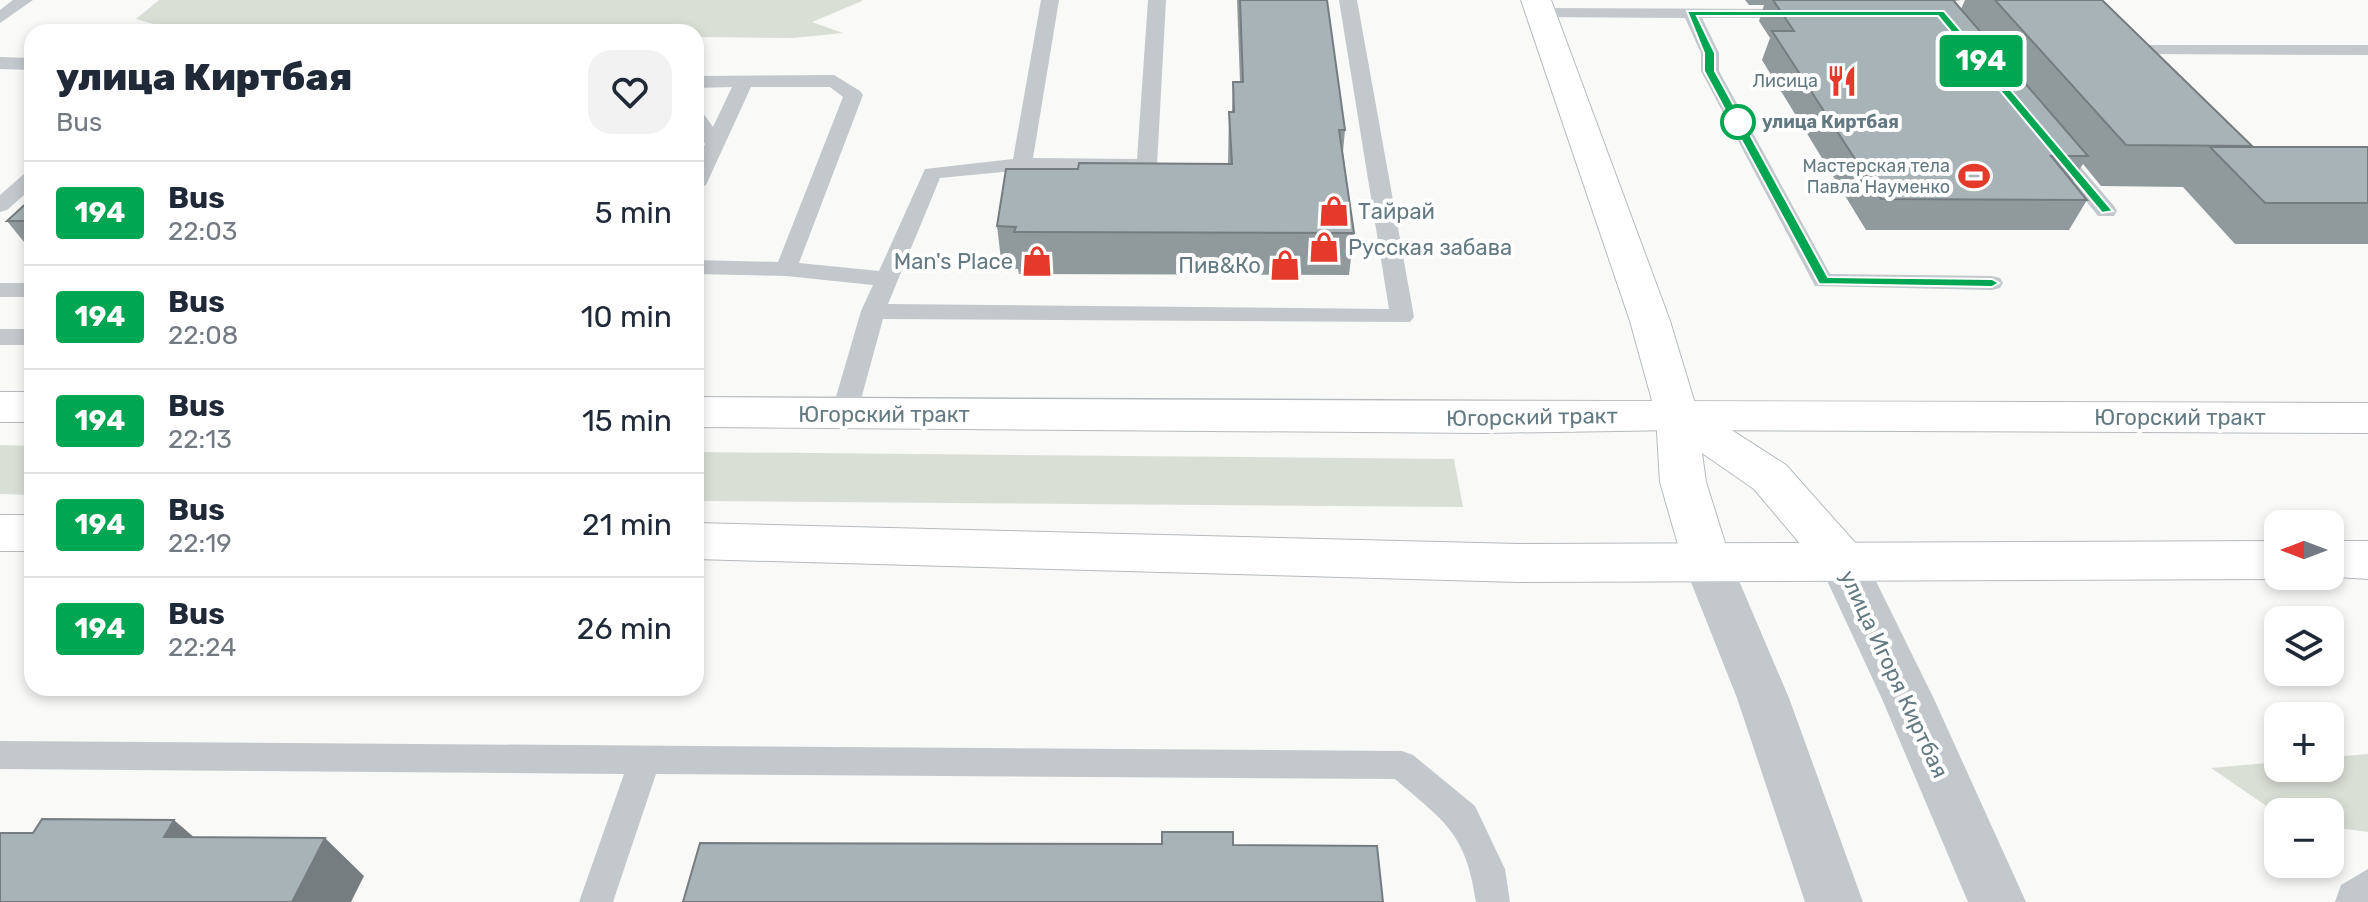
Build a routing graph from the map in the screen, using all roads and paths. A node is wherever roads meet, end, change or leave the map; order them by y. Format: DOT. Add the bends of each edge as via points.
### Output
graph roads {
  1 [pos="24,0"];
  2 [pos="1050,0"];
  3 [pos="1157,0"];
  4 [pos="1348,0"];
  5 [pos="1538,6"];
  6 [pos="1691,13"];
  7 [pos="1821,13"];
  8 [pos="0,18"];
  9 [pos="2368,50"];
  10 [pos="0,63"];
  11 [pos="24,64"];
  12 [pos="2169,70"];
  13 [pos="704,82"];
  14 [pos="744,82"];
  15 [pos="704,128"];
  16 [pos="2038,129"];
  17 [pos="715,143"];
  18 [pos="1022,164"];
  19 [pos="704,167"];
  20 [pos="24,184"];
  21 [pos="0,206"];
  22 [pos="2106,211"];
  23 [pos="704,267"];
  24 [pos="786,269"];
  25 [pos="887,279"];
  26 [pos="1992,283"];
  27 [pos="0,290"];
  28 [pos="24,290"];
  29 [pos="873,311"];
  30 [pos="0,337"];
  31 [pos="24,337"];
  32 [pos="0,407"];
  33 [pos="24,407"];
  34 [pos="704,412"];
  35 [pos="844,414"];
  36 [pos="1677,415"];
  37 [pos="2368,418"];
  38 [pos="0,533"];
  39 [pos="24,533"];
  40 [pos="704,541"];
  41 [pos="1841,559"];
  42 [pos="2264,560"];
  43 [pos="2344,560"];
  44 [pos="2368,560"];
  45 [pos="1707,562"];
  46 [pos="0,755"];
  47 [pos="644,761"];
  48 [pos="596,902"];
  49 [pos="1493,902"];
  50 [pos="1834,902"];
  51 [pos="1997,902"];
  1 -- 8 [label="lane"];
  2 -- 18 [label="lane"];
  3 -- 18 [label="lane" via="1147,165"];
  4 -- 29 [label="lane" via="1402,317"];
  5 -- 6 [label="lane"];
  5 -- 36 [label="main road" via="1650,321"];
  6 -- 7 [label="lane"];
  6 -- 26 [label="lane" via="1710,53 1710,71 1823,281"];
  9 -- 12 [label="lane" via="2143,45"];
  10 -- 11 [label="lane"];
  13 -- 14 [label="lane"];
  14 -- 17 [label="lane"];
  14 -- 24 [label="lane" via="834,81 853,95"];
  15 -- 17 [label="lane"];
  16 -- 22 [label="lane"];
  17 -- 19 [label="lane"];
  18 -- 25 [label="lane" via="932,173"];
  20 -- 21 [label="lane"];
  23 -- 24 [label="lane"];
  24 -- 25 [label="lane"];
  25 -- 29 [label="lane"];
  27 -- 28 [label="lane"];
  29 -- 35 [label="lane"];
  30 -- 31 [label="lane"];
  32 -- 33 [label="main road"];
  34 -- 35 [label="main road, Югорский тракт"];
  35 -- 36 [label="main road, Югорский тракт"];
  36 -- 37 [label="main road, Югорский тракт"];
  36 -- 41 [label="main road, улица Игоря Киртбая" via="1770,477"];
  36 -- 45 [label="main road" via="1683,482"];
  38 -- 39 [label="main road"];
  40 -- 45 [label="main road" via="1518,563"];
  41 -- 42 [label="main road"];
  41 -- 45 [label="main road"];
  41 -- 51 [label="street, улица Игоря Киртбая"];
  43 -- 44 [label="main road"];
  45 -- 50 [label="street" via="1763,698"];
  46 -- 47 [label="lane"];
  47 -- 48 [label="lane"];
  47 -- 49 [label="lane" via="1402,765 1463,817 1488,869"];
}
